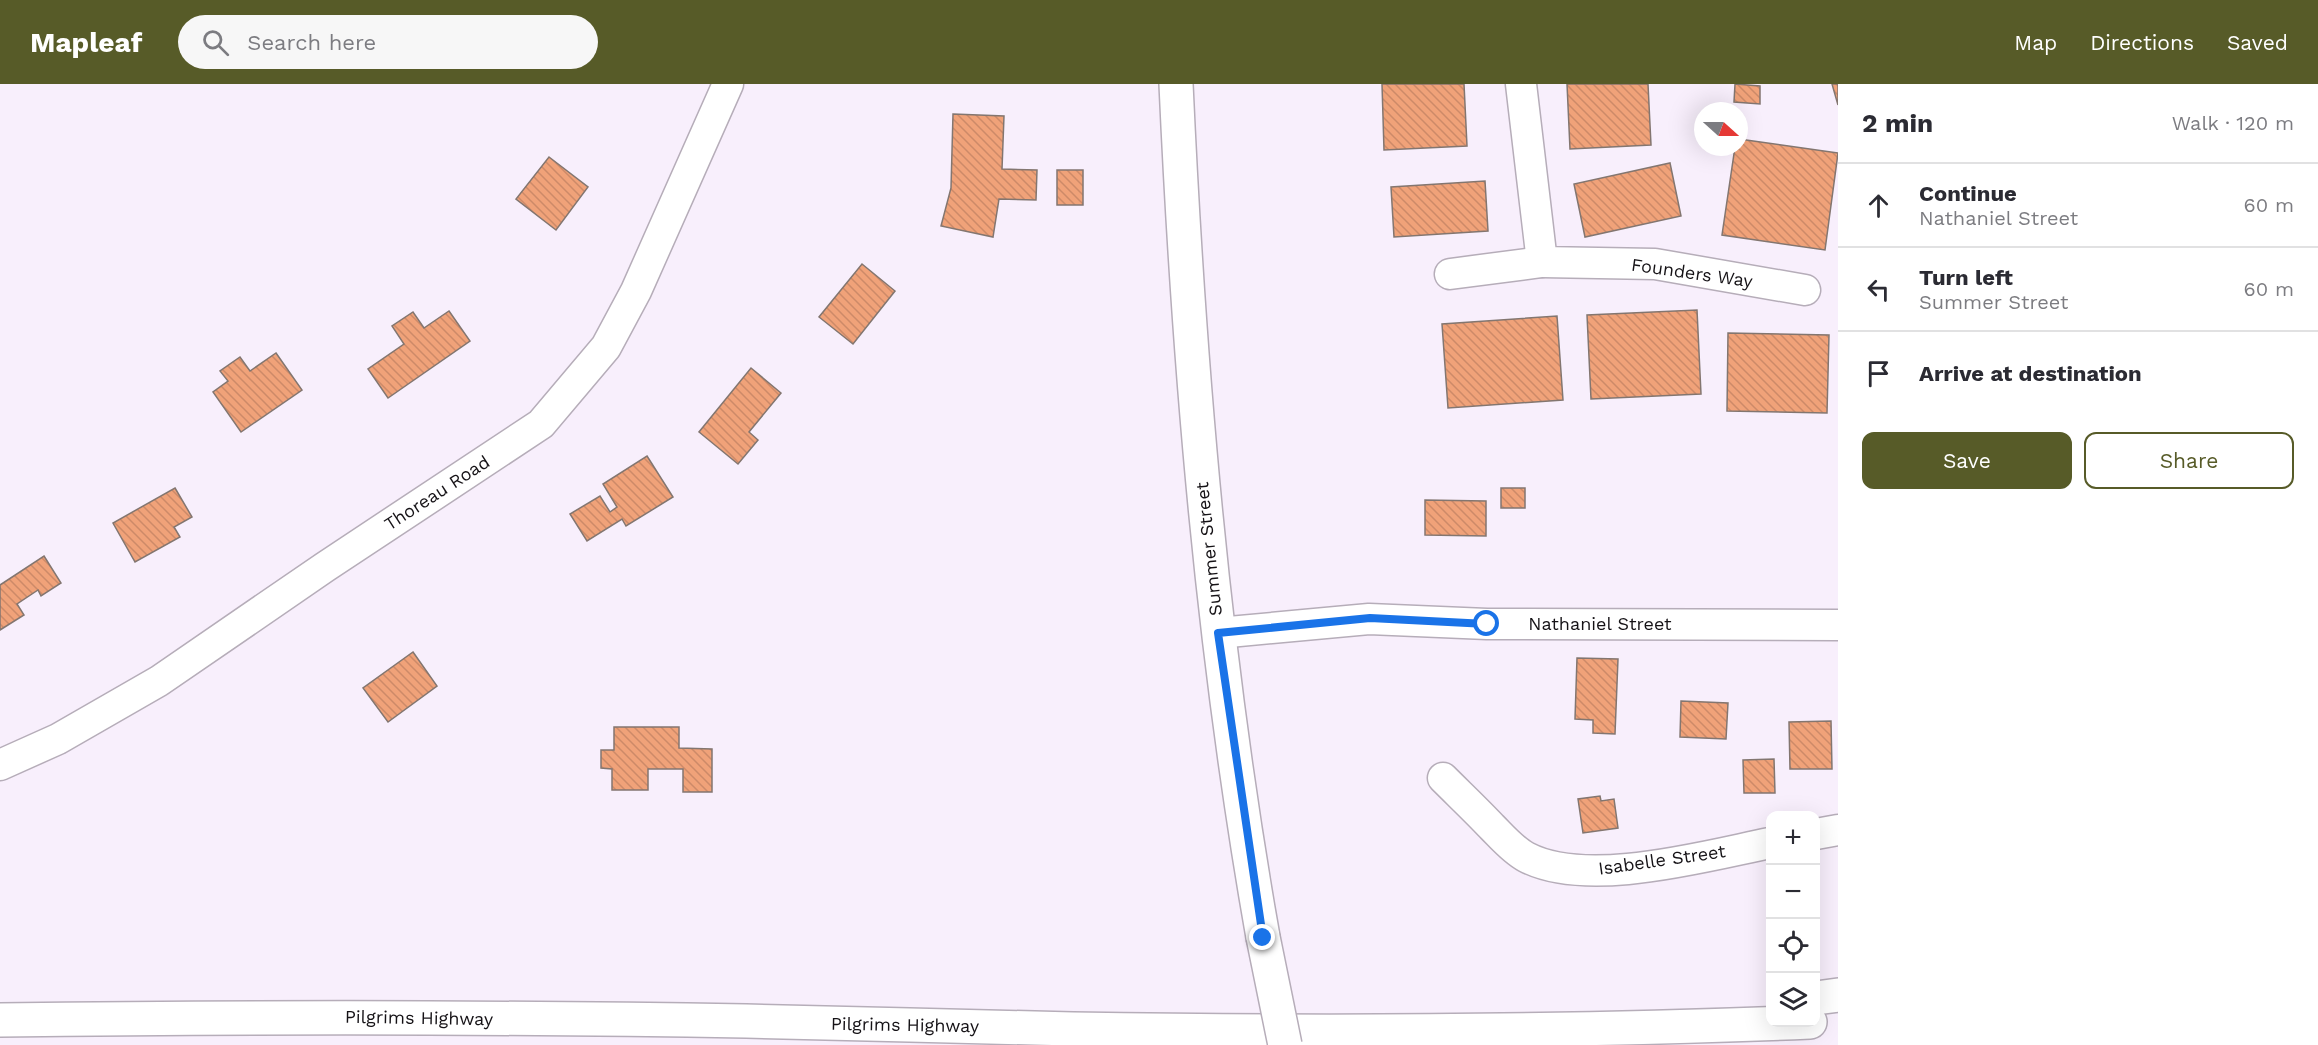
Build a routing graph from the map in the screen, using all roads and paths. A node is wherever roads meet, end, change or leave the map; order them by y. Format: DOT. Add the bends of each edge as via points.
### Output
graph roads {
  1 [pos="728,84"];
  2 [pos="1176,84"];
  3 [pos="1521,84"];
  4 [pos="1542,262"];
  5 [pos="1450,274"];
  6 [pos="1805,290"];
  7 [pos="1838,625"];
  8 [pos="1218,633"];
  9 [pos="0,765"];
  10 [pos="1443,778"];
  11 [pos="1838,830"];
  12 [pos="1820,833"];
  13 [pos="1766,844"];
  14 [pos="1838,995"];
  15 [pos="1820,997"];
  16 [pos="1766,1004"];
  17 [pos="0,1020"];
  18 [pos="1838,1021"];
  19 [pos="1820,1022"];
  20 [pos="1766,1025"];
  21 [pos="1627,1030"];
  22 [pos="1285,1045"];
  1 -- 9 [label="street, Thoreau Road" via="636,291 606,347 541,424 159,681 58,739"];
  2 -- 8 [label="main road, Summer Street" via="1191,363"];
  3 -- 4 [label="street"];
  4 -- 5 [label="street, Founders Way"];
  4 -- 6 [label="street, Founders Way" via="1655,264"];
  7 -- 8 [label="street, Nathaniel Street" via="1487,624 1370,618"];
  8 -- 22 [label="main road, Summer Street, bridge" via="1263,938"];
  10 -- 13 [label="street, Isabelle Street" via="1508,843 1525,857 1551,867 1595,871 1666,863"];
  11 -- 12 [label="street"];
  14 -- 15 [label="main road"];
  16 -- 21 [label="main road"];
  17 -- 21 [label="main road, Pilgrims Highway" via="290,1017 1098,1029"];
  18 -- 19 [label="main road"];
  20 -- 21 [label="main road, Pilgrims Highway"];
}
